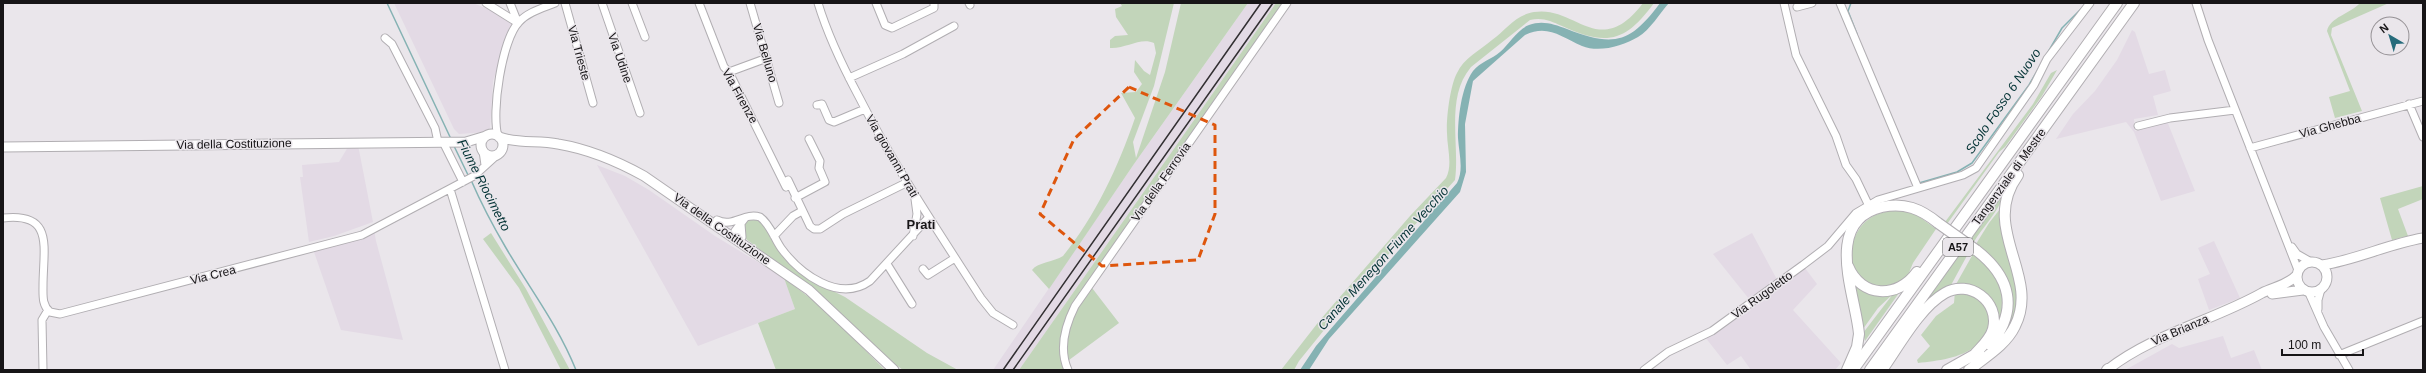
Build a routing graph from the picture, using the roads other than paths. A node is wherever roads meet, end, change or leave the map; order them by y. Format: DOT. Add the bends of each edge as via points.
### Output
graph roads {
  1 [pos="486,3"];
  2 [pos="510,3"];
  3 [pos="555,3"];
  4 [pos="565,3"];
  5 [pos="602,3"];
  6 [pos="632,3"];
  7 [pos="699,3"];
  8 [pos="750,3"];
  9 [pos="818,3"];
  10 [pos="876,3"];
  11 [pos="934,3"];
  12 [pos="1287,3"];
  13 [pos="1784,3"];
  14 [pos="1812,3"];
  15 [pos="1840,3"];
  16 [pos="2090,3"];
  17 [pos="2117,3"];
  18 [pos="2134,3"];
  19 [pos="2196,3"];
  20 [pos="1797,7"];
  21 [pos="518,23"];
  22 [pos="954,26"];
  23 [pos="644,37"];
  24 [pos="385,38"];
  25 [pos="767,58"];
  26 [pos="729,72"];
  27 [pos="849,78"];
  28 [pos="2423,101"];
  29 [pos="593,103"];
  30 [pos="779,103"];
  31 [pos="2411,104"];
  32 [pos="817,105"];
  33 [pos="865,109"];
  34 [pos="2235,110"];
  35 [pos="640,113"];
  36 [pos="496,121"];
  37 [pos="2046,125"];
  38 [pos="2138,126"];
  39 [pos="487,136"];
  40 [pos="499,136"];
  41 [pos="2423,137"];
  42 [pos="809,139"];
  43 [pos="521,141"];
  44 [pos="451,142"];
  45 [pos="3,147"];
  46 [pos="2250,148"];
  47 [pos="482,149"];
  48 [pos="498,154"];
  49 [pos="485,165"];
  50 [pos="464,182"];
  51 [pos="906,182"];
  52 [pos="1918,188"];
  53 [pos="450,189"];
  54 [pos="913,194"];
  55 [pos="795,198"];
  56 [pos="1868,204"];
  57 [pos="688,205"];
  58 [pos="802,211"];
  59 [pos="929,217"];
  60 [pos="3,218"];
  61 [pos="717,220"];
  62 [pos="736,229"];
  63 [pos="917,229"];
  64 [pos="939,232"];
  65 [pos="774,236"];
  66 [pos="2423,238"];
  67 [pos="2287,239"];
  68 [pos="1946,242"];
  69 [pos="955,258"];
  70 [pos="2353,259"];
  71 [pos="1846,260"];
  72 [pos="2311,262"];
  73 [pos="887,264"];
  74 [pos="2322,265"];
  75 [pos="923,270"];
  76 [pos="2297,272"];
  77 [pos="2327,279"];
  78 [pos="2321,289"];
  79 [pos="2306,291"];
  80 [pos="2257,297"];
  81 [pos="912,304"];
  82 [pos="48,310"];
  83 [pos="2320,320"];
  84 [pos="2423,321"];
  85 [pos="1013,325"];
  86 [pos="1996,338"];
  87 [pos="1974,355"];
  88 [pos="2339,355"];
  89 [pos="1971,369"];
  90 [pos="43,370"];
  91 [pos="505,370"];
  92 [pos="894,370"];
  93 [pos="1068,370"];
  94 [pos="1644,370"];
  95 [pos="1847,370"];
  96 [pos="1854,370"];
  97 [pos="1870,370"];
  98 [pos="1882,370"];
  99 [pos="1947,370"];
  100 [pos="2107,370"];
  101 [pos="2348,370"];
  1 -- 21 [label="street"];
  2 -- 21 [label="street"];
  3 -- 21 [label="street" via="530,14"];
  4 -- 29 [label="street, Via Trieste"];
  5 -- 35 [label="street, Via Udine"];
  6 -- 23 [label="street"];
  7 -- 26 [label="street, Via Firenze" via="724,67"];
  8 -- 25 [label="street, Via Belluno"];
  9 -- 27 [label="street, Via giovanni Prati"];
  10 -- 11 [label="street" via="885,25 892,28 934,8"];
  12 -- 93 [label="street, Via della Ferrovia" via="1075,306 1069,318 1062,350"];
  13 -- 56 [label="street" via="1796,55 1836,136 1846,165"];
  14 -- 20 [label="street"];
  15 -- 52 [label="street"];
  16 -- 52 [label="street, Via Rugoletto" via="2047,59 2034,85 1976,168 1963,175"];
  17 -- 68 [label="highway, Tangenziale di Mestre / A57"];
  18 -- 37 [label="highway, Tangenziale di Mestre / A57"];
  19 -- 34 [label="street"];
  21 -- 36 [label="street" via="500,76"];
  22 -- 27 [label="street" via="903,54"];
  24 -- 44 [label="street" via="392,44 435,128"];
  25 -- 26 [label="street"];
  25 -- 30 [label="street, Via Belluno"];
  26 -- 55 [label="street, Via Firenze"];
  27 -- 33 [label="street, Via giovanni Prati"];
  28 -- 31 [label="street, Via Ghebba"];
  31 -- 41 [label="street"];
  31 -- 46 [label="street, Via Ghebba"];
  32 -- 33 [label="street" via="822,104 830,120 834,122"];
  33 -- 51 [label="street, Via giovanni Prati"];
  34 -- 38 [label="street" via="2170,118"];
  34 -- 46 [label="street"];
  36 -- 39 [label="street"];
  36 -- 40 [label="street"];
  37 -- 89 [label="highway, A57" via="2040,143 2012,183 2004,208 2007,238 2022,292 2022,305 2009,336"];
  37 -- 97 [label="highway, Tangenziale di Mestre / A57"];
  39 -- 40 [label="main road"];
  39 -- 44 [label="main road, Via della Costituzione"];
  39 -- 47 [label="main road" via="482,141"];
  40 -- 43 [label="main road, Via della Costituzione"];
  40 -- 48 [label="main road" via="503,145"];
  42 -- 55 [label="street" via="820,160 819,168 825,182"];
  43 -- 48 [label="main road"];
  43 -- 57 [label="main road, Via della Costituzione" via="558,144 621,163"];
  44 -- 45 [label="main road, Via della Costituzione"];
  44 -- 47 [label="main road, Via della Costituzione"];
  44 -- 50 [label="street"];
  46 -- 67 [label="street"];
  47 -- 48 [label="main road" via="490,156"];
  47 -- 49 [label="street"];
  48 -- 49 [label="street, Via Crea"];
  49 -- 50 [label="street, Via Crea"];
  50 -- 53 [label="street, Via Crea"];
  51 -- 54 [label="street, Via giovanni Prati"];
  51 -- 58 [label="street, Via Firenze" via="843,214 820,229 814,230"];
  52 -- 56 [label="street, Via Rugoletto"];
  53 -- 82 [label="street, Via Crea" via="350,239 68,312 54,314"];
  53 -- 91 [label="street"];
  54 -- 59 [label="street, Via giovanni Prati"];
  54 -- 63 [label="street"];
  55 -- 58 [label="street, Via Firenze"];
  56 -- 94 [label="street, Via Rugoletto" via="1856,212 1828,246 1803,265 1712,331 1668,352"];
  57 -- 61 [label="main road" via="696,206"];
  57 -- 62 [label="main road, Via della Costituzione"];
  58 -- 65 [label="street" via="793,216"];
  59 -- 63 [label="street"];
  59 -- 64 [label="street, Via giovanni Prati"];
  60 -- 82 [label="street" via="25,217 40,226 44,302"];
  61 -- 62 [label="street"];
  62 -- 65 [label="street" via="760,217"];
  62 -- 92 [label="main road, Via della Costituzione" via="771,263 826,304"];
  63 -- 64 [label="street"];
  63 -- 73 [label="street"];
  64 -- 69 [label="street, Via giovanni Prati"];
  65 -- 73 [label="street" via="796,265 824,284 838,289 863,286"];
  66 -- 70 [label="main road" via="2392,245"];
  67 -- 72 [label="street" via="2297,254"];
  67 -- 76 [label="street"];
  68 -- 71 [label="highway, A57" via="1936,245 1910,280 1888,292 1871,291 1863,286 1851,273"];
  68 -- 96 [label="highway, Tangenziale di Mestre / A57"];
  69 -- 75 [label="street" via="928,275"];
  69 -- 85 [label="street, Via giovanni Prati" via="993,313"];
  70 -- 74 [label="main road"];
  70 -- 77 [label="main road" via="2335,270"];
  71 -- 86 [label="highway, A57, bridge" via="1849,237 1854,226 1862,218 1879,208 1897,205 1925,213 1987,259 1999,274 2007,294 2007,317"];
  71 -- 95 [label="highway, A57" via="1859,334 1857,347"];
  72 -- 74 [label="main road"];
  72 -- 76 [label="main road" via="2303,264"];
  73 -- 81 [label="street"];
  74 -- 77 [label="main road"];
  76 -- 79 [label="main road" via="2298,282"];
  76 -- 80 [label="main road, Via Brianza" via="2292,280"];
  77 -- 78 [label="main road"];
  78 -- 79 [label="main road"];
  78 -- 83 [label="street" via="2318,300"];
  79 -- 80 [label="main road, Via Brianza"];
  79 -- 83 [label="street"];
  80 -- 100 [label="main road, Via Brianza" via="2151,342"];
  82 -- 90 [label="street" via="42,320"];
  83 -- 88 [label="street"];
  84 -- 88 [label="street"];
  86 -- 87 [label="highway, A57"];
  86 -- 89 [label="highway, A57"];
  87 -- 98 [label="highway, A57" via="1990,339 1994,315 1980,294 1966,289 1953,290 1928,307"];
  87 -- 99 [label="highway, A57"];
  88 -- 101 [label="street"];
}
